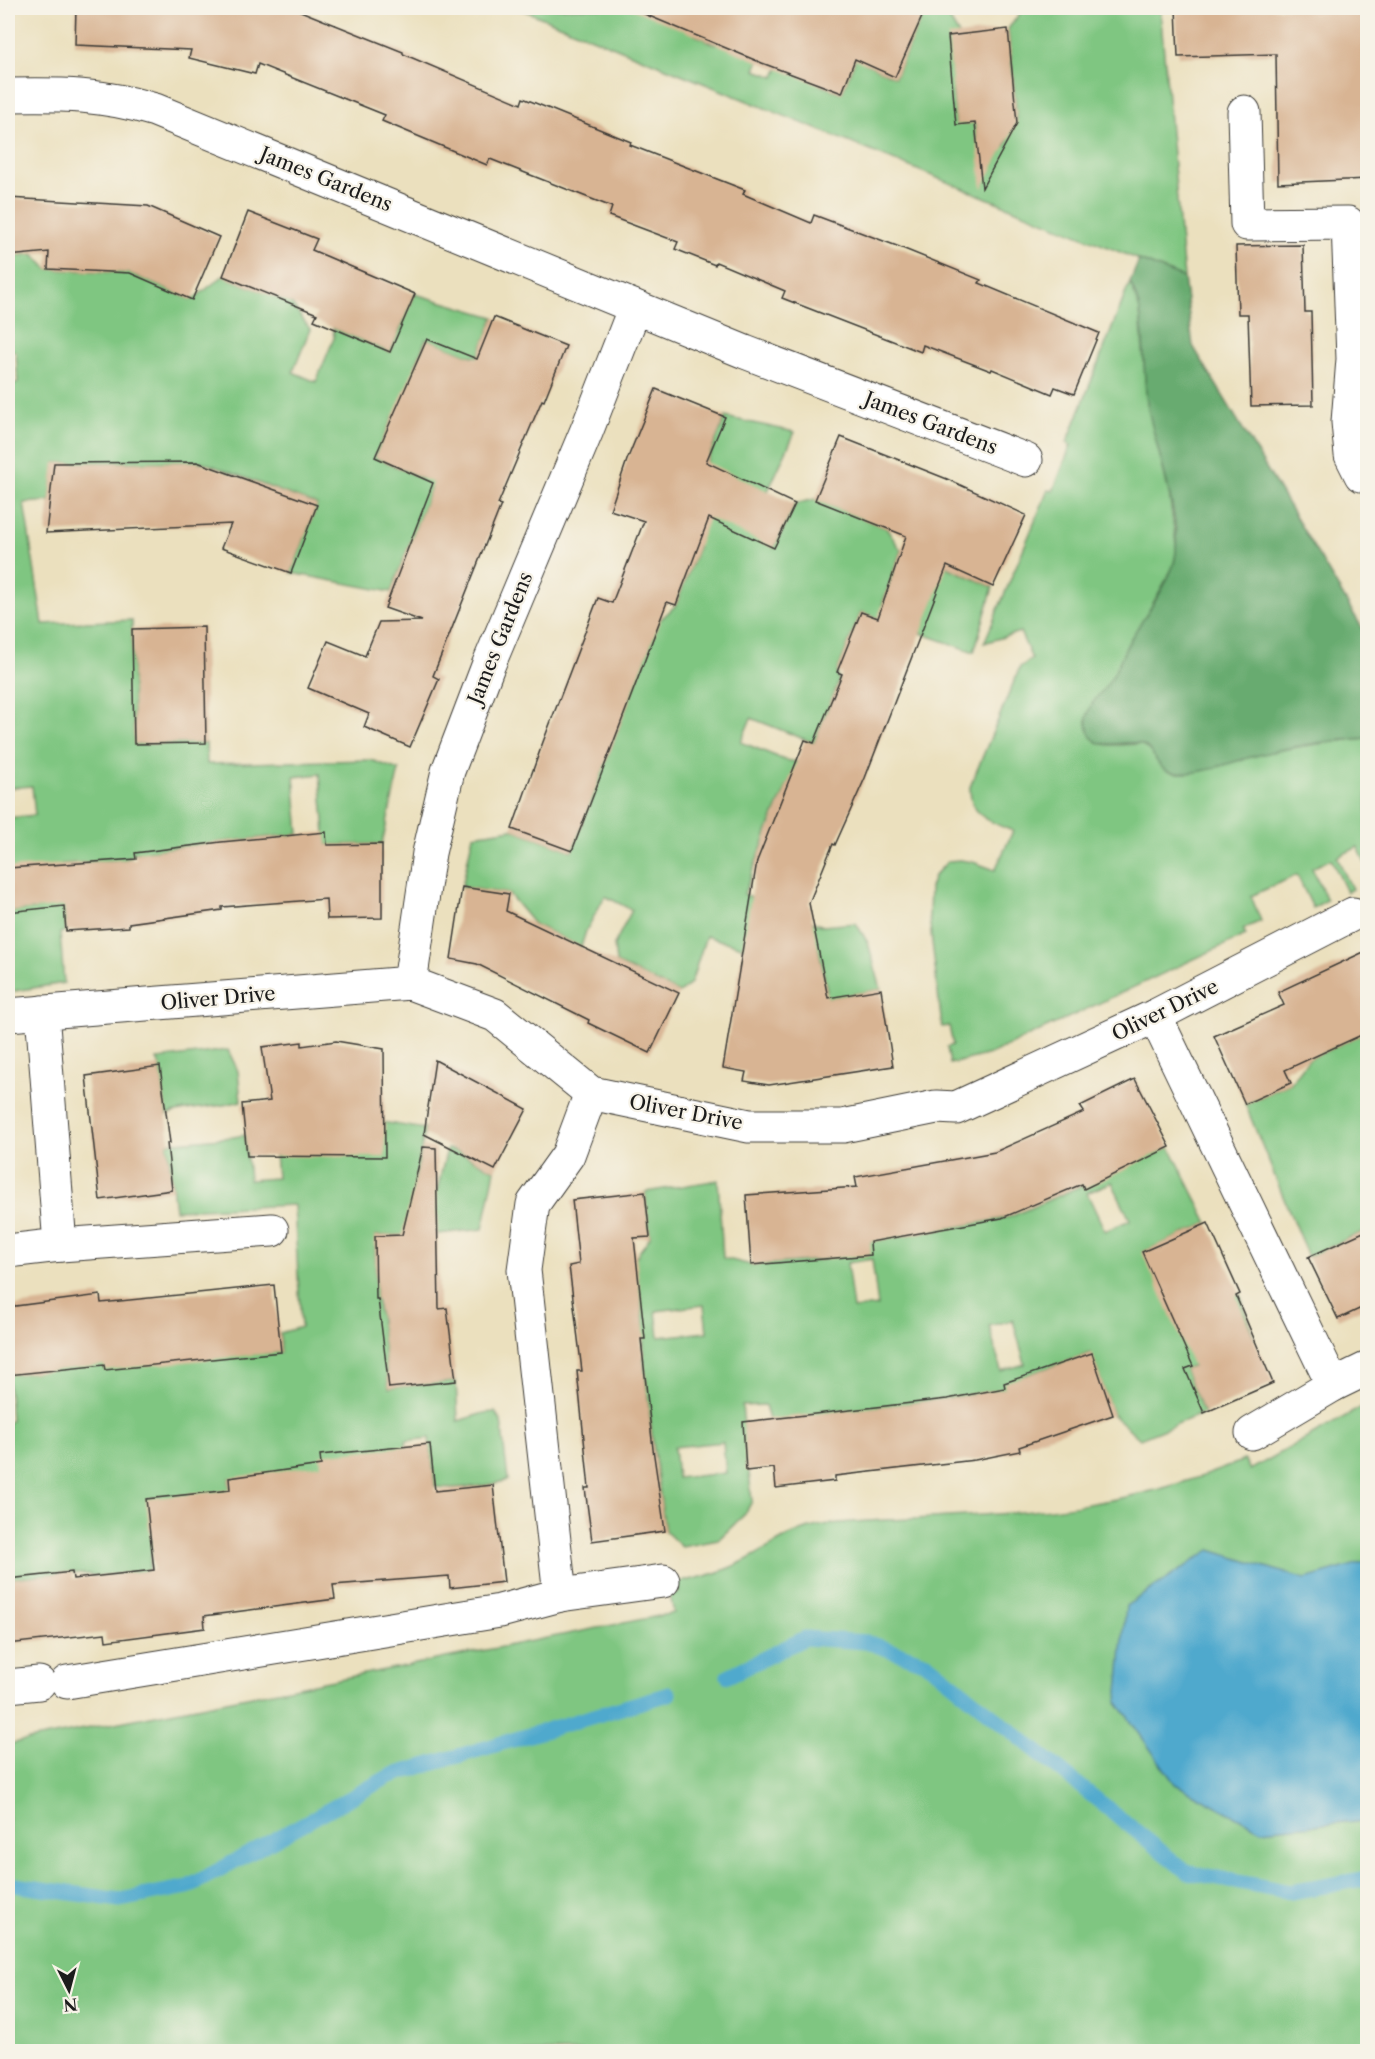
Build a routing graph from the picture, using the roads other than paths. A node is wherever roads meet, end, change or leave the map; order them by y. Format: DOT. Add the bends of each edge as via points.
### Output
graph roads {
  1 [pos="8,95"];
  2 [pos="1244,112"];
  3 [pos="1359,293"];
  4 [pos="635,307"];
  5 [pos="1026,460"];
  6 [pos="1361,475"];
  7 [pos="1353,914"];
  8 [pos="410,983"];
  9 [pos="42,1012"];
  10 [pos="8,1015"];
  11 [pos="1155,1016"];
  12 [pos="591,1093"];
  13 [pos="272,1230"];
  14 [pos="60,1245"];
  15 [pos="8,1251"];
  16 [pos="1368,1368"];
  17 [pos="1333,1385"];
  18 [pos="1252,1433"];
  19 [pos="663,1581"];
  20 [pos="560,1594"];
  21 [pos="38,1684"];
  1 -- 4 [label="street, James Gardens" via="88,95 155,110"];
  2 -- 3 [label="street" via="1247,224 1348,223"];
  3 -- 6 [label="street" via="1348,422 1351,455"];
  4 -- 5 [label="street, James Gardens"];
  4 -- 8 [label="street, James Gardens" via="448,771 429,853"];
  7 -- 11 [label="street, Oliver Drive"];
  8 -- 9 [label="street, Oliver Drive"];
  8 -- 12 [label="street, Oliver Drive" via="495,1015"];
  9 -- 10 [label="street, Oliver Drive"];
  9 -- 14 [label="street"];
  11 -- 12 [label="street, Oliver Drive" via="956,1108 936,1107 843,1126 749,1126"];
  11 -- 17 [label="street"];
  12 -- 20 [label="street" via="568,1155 533,1204 524,1270"];
  13 -- 14 [label="street"];
  14 -- 15 [label="street"];
  16 -- 17 [label="street"];
  17 -- 18 [label="street"];
  19 -- 20 [label="street"];
  20 -- 21 [label="street" via="500,1611"];
}
